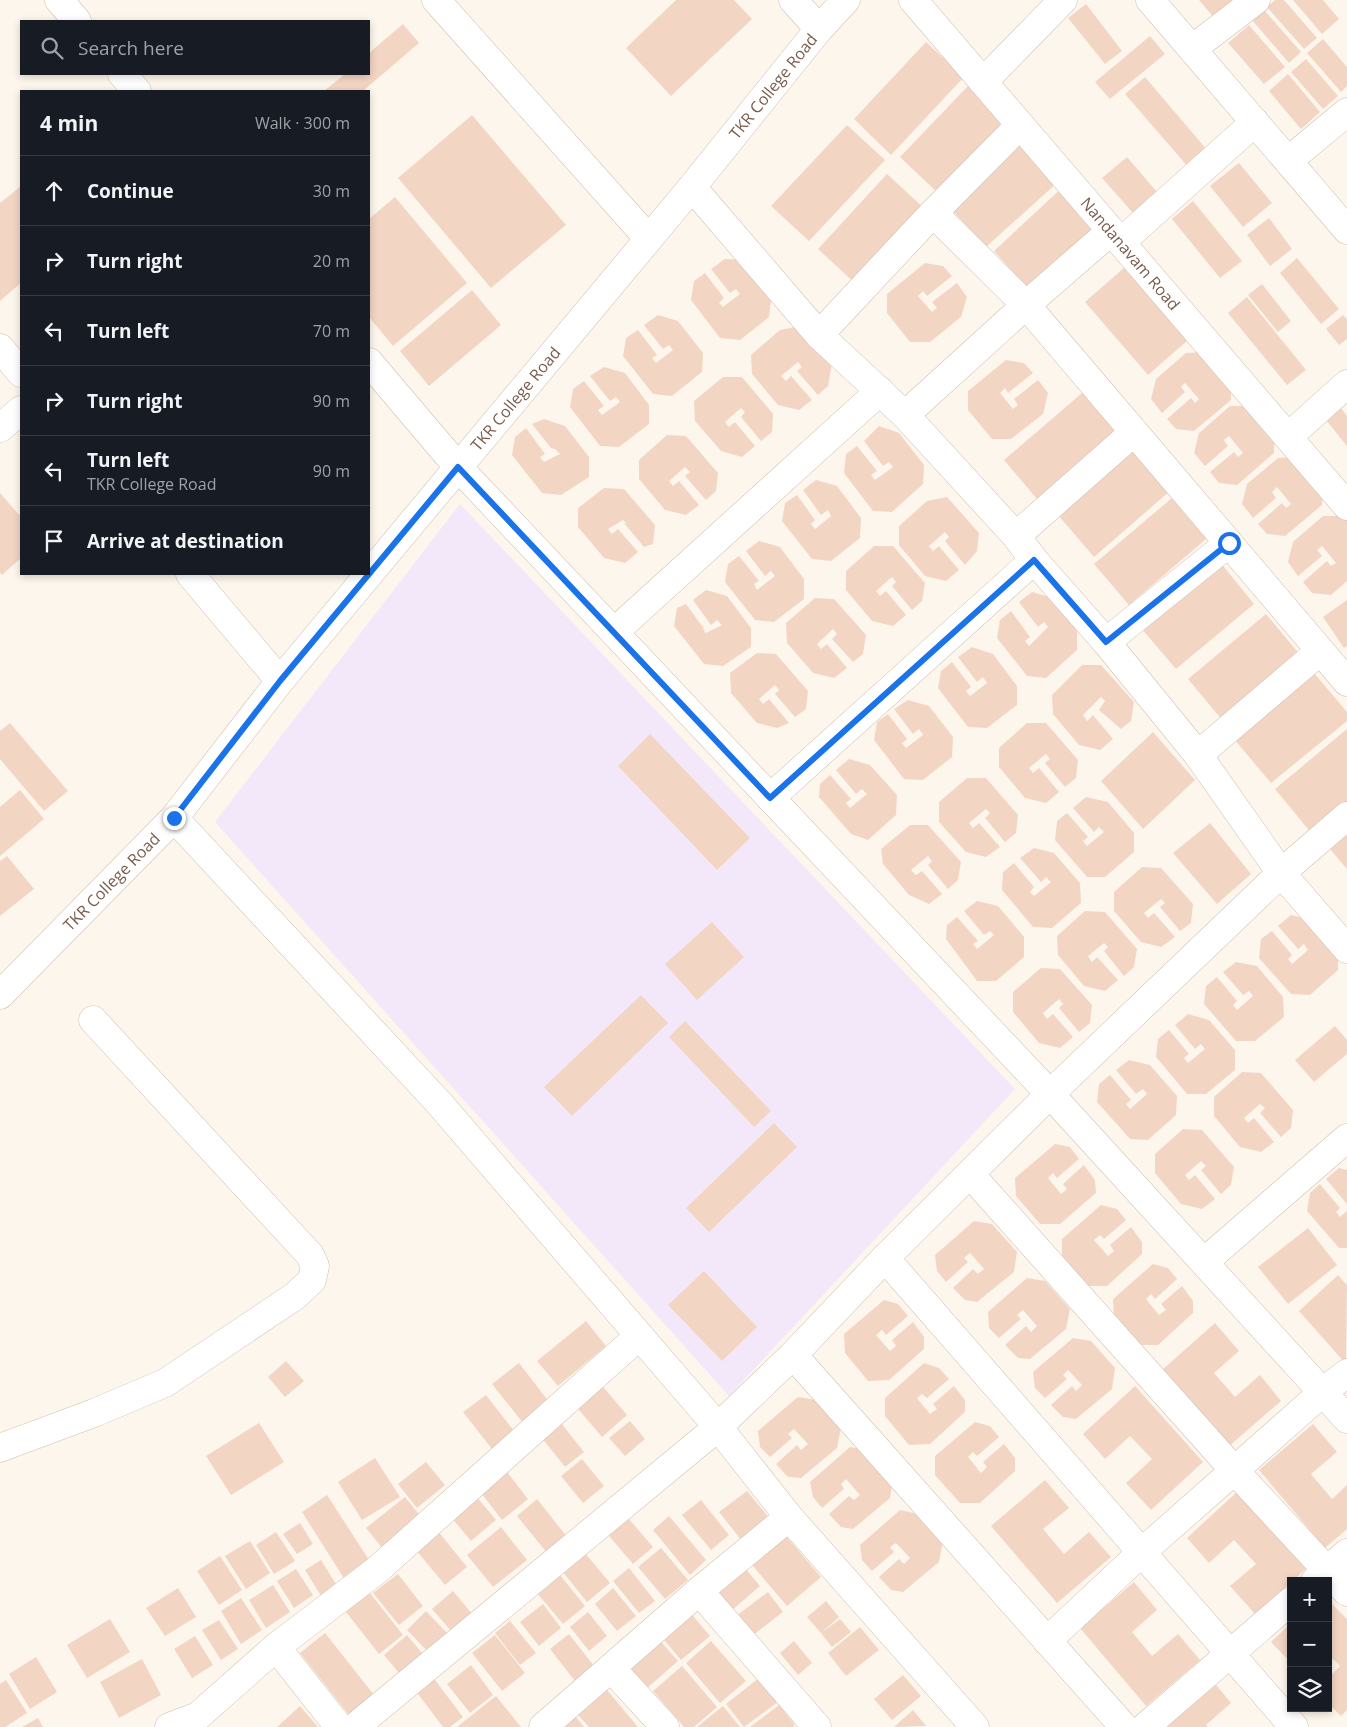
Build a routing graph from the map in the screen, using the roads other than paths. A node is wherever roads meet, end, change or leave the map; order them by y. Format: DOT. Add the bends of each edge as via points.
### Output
graph roads {
  1 [pos="59,0"];
  2 [pos="436,0"];
  3 [pos="793,0"];
  4 [pos="846,0"];
  5 [pos="913,0"];
  6 [pos="1062,0"];
  7 [pos="1150,0"];
  8 [pos="1256,0"];
  9 [pos="77,20"];
  10 [pos="819,29"];
  11 [pos="1192,49"];
  12 [pos="123,75"];
  13 [pos="983,82"];
  14 [pos="136,90"];
  15 [pos="1347,112"];
  16 [pos="1255,122"];
  17 [pos="1020,125"];
  18 [pos="1288,161"];
  19 [pos="692,187"];
  20 [pos="932,213"];
  21 [pos="1347,230"];
  22 [pos="1116,236"];
  23 [pos="648,238"];
  24 [pos="1026,305"];
  25 [pos="819,335"];
  26 [pos="0,348"];
  27 [pos="370,363"];
  28 [pos="20,372"];
  29 [pos="1347,384"];
  30 [pos="880,391"];
  31 [pos="20,411"];
  32 [pos="906,416"];
  33 [pos="0,428"];
  34 [pos="1134,432"];
  35 [pos="1288,437"];
  36 [pos="458,467"];
  37 [pos="1347,506"];
  38 [pos="1016,536"];
  39 [pos="1229,543"];
  40 [pos="1034,560"];
  41 [pos="370,573"];
  42 [pos="191,575"];
  43 [pos="368,575"];
  44 [pos="614,632"];
  45 [pos="1106,642"];
  46 [pos="1320,651"];
  47 [pos="280,681"];
  48 [pos="1347,682"];
  49 [pos="1198,756"];
  50 [pos="770,798"];
  51 [pos="1347,816"];
  52 [pos="174,818"];
  53 [pos="1281,873"];
  54 [pos="1347,949"];
  55 [pos="0,995"];
  56 [pos="93,1020"];
  57 [pos="1050,1094"];
  58 [pos="1347,1138"];
  59 [pos="970,1174"];
  60 [pos="885,1258"];
  61 [pos="1204,1262"];
  62 [pos="639,1336"];
  63 [pos="793,1355"];
  64 [pos="1347,1374"];
  65 [pos="1323,1392"];
  66 [pos="1347,1418"];
  67 [pos="718,1427"];
  68 [pos="0,1448"];
  69 [pos="1234,1470"];
  70 [pos="790,1517"];
  71 [pos="1142,1552"];
  72 [pos="1330,1568"];
  73 [pos="699,1591"];
  74 [pos="1347,1592"];
  75 [pos="1287,1604"];
  76 [pos="1047,1641"];
  77 [pos="276,1647"];
  78 [pos="1230,1653"];
  79 [pos="611,1668"];
  80 [pos="202,1722"];
  81 [pos="169,1727"];
  82 [pos="339,1727"];
  83 [pos="355,1727"];
  84 [pos="543,1727"];
  85 [pos="665,1727"];
  86 [pos="817,1727"];
  87 [pos="975,1727"];
  88 [pos="1124,1727"];
  89 [pos="1144,1727"];
  90 [pos="1294,1727"];
  1 -- 9 [label="street"];
  2 -- 23 [label="street"];
  3 -- 10 [label="street"];
  4 -- 10 [label="street, TKR College Road"];
  5 -- 13 [label="street, Nandanavam Road"];
  6 -- 13 [label="street"];
  7 -- 11 [label="street"];
  8 -- 11 [label="street"];
  10 -- 19 [label="street, TKR College Road"];
  11 -- 16 [label="street"];
  12 -- 14 [label="street"];
  13 -- 17 [label="street, Nandanavam Road"];
  15 -- 18 [label="street"];
  16 -- 18 [label="street"];
  16 -- 22 [label="street"];
  17 -- 20 [label="street"];
  17 -- 22 [label="street, Nandanavam Road"];
  18 -- 21 [label="street"];
  19 -- 23 [label="street, TKR College Road"];
  19 -- 25 [label="street"];
  20 -- 24 [label="street"];
  20 -- 25 [label="street"];
  22 -- 24 [label="street"];
  22 -- 35 [label="street, Nandanavam Road"];
  23 -- 36 [label="street, TKR College Road"];
  24 -- 32 [label="street"];
  24 -- 34 [label="street"];
  25 -- 30 [label="street"];
  26 -- 28 [label="street"];
  27 -- 36 [label="street"];
  29 -- 35 [label="street"];
  30 -- 32 [label="street"];
  30 -- 44 [label="street"];
  31 -- 33 [label="street"];
  32 -- 38 [label="street"];
  34 -- 38 [label="street"];
  34 -- 39 [label="street"];
  35 -- 37 [label="street, Nandanavam Road"];
  36 -- 41 [label="street, TKR College Road"];
  36 -- 44 [label="street"];
  38 -- 40 [label="street"];
  39 -- 45 [label="street"];
  39 -- 46 [label="street"];
  40 -- 45 [label="street"];
  40 -- 50 [label="street"];
  42 -- 47 [label="street"];
  43 -- 47 [label="street, TKR College Road"];
  44 -- 50 [label="street"];
  45 -- 49 [label="street"];
  46 -- 48 [label="street"];
  46 -- 49 [label="street"];
  47 -- 52 [label="street, TKR College Road"];
  49 -- 53 [label="street"];
  50 -- 57 [label="street"];
  51 -- 53 [label="street"];
  52 -- 55 [label="street, TKR College Road"];
  52 -- 62 [label="street" via="439,1103"];
  53 -- 54 [label="street"];
  53 -- 57 [label="street"];
  56 -- 68 [label="street" via="310,1255 316,1266 312,1280 295,1296 166,1382 94,1414"];
  57 -- 59 [label="street"];
  57 -- 61 [label="street"];
  58 -- 61 [label="street"];
  59 -- 60 [label="street"];
  59 -- 69 [label="street"];
  60 -- 63 [label="street"];
  60 -- 71 [label="street"];
  61 -- 65 [label="street"];
  62 -- 67 [label="street"];
  62 -- 77 [label="street" via="377,1570"];
  63 -- 67 [label="street"];
  63 -- 76 [label="street"];
  64 -- 65 [label="street"];
  65 -- 66 [label="street"];
  65 -- 69 [label="street"];
  67 -- 70 [label="street"];
  67 -- 83 [label="street"];
  69 -- 71 [label="street"];
  69 -- 72 [label="street"];
  70 -- 73 [label="street"];
  70 -- 87 [label="street"];
  71 -- 76 [label="street"];
  71 -- 78 [label="street"];
  72 -- 74 [label="street"];
  73 -- 79 [label="street"];
  73 -- 86 [label="street"];
  75 -- 78 [label="street"];
  76 -- 88 [label="street"];
  77 -- 80 [label="street"];
  77 -- 82 [label="street"];
  78 -- 89 [label="street"];
  78 -- 90 [label="street"];
  79 -- 84 [label="street"];
  79 -- 85 [label="street"];
  80 -- 81 [label="street"];
}
